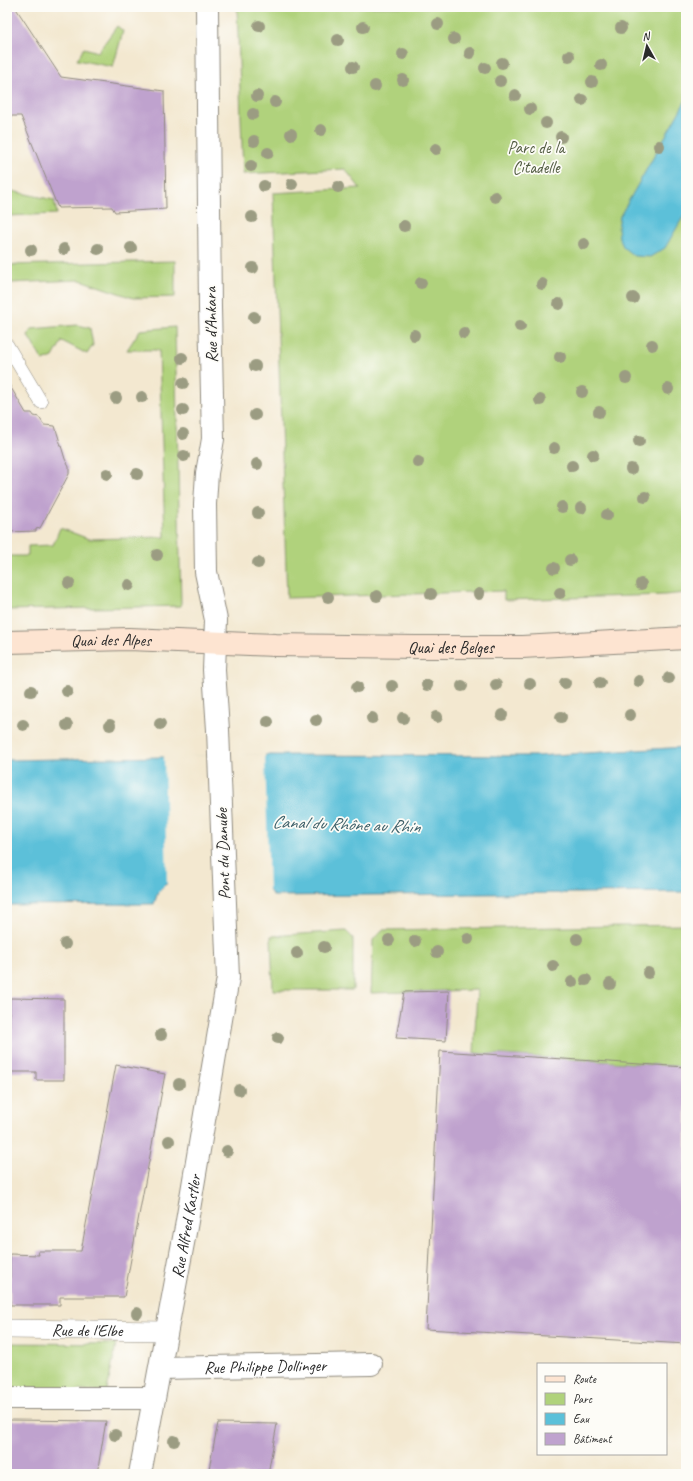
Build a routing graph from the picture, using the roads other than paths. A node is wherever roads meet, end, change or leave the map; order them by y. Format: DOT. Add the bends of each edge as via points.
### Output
graph roads {
  1 [pos="207,7"];
  2 [pos="7,345"];
  3 [pos="41,402"];
  4 [pos="686,638"];
  5 [pos="7,642"];
  6 [pos="215,642"];
  7 [pos="228,978"];
  8 [pos="7,1329"];
  9 [pos="167,1331"];
  10 [pos="371,1364"];
  11 [pos="160,1368"];
  12 [pos="7,1398"];
  13 [pos="154,1398"];
  14 [pos="140,1474"];
  1 -- 6 [label="street, Rue d'Ankara" via="213,439 205,504 206,572 216,620"];
  2 -- 3 [label="lane"];
  4 -- 6 [label="main road, Quai des Belges" via="522,647"];
  5 -- 6 [label="main road, Quai des Alpes" via="129,639"];
  6 -- 7 [label="street, Pont du Danube" via="214,670"];
  7 -- 9 [label="street, Rue Alfred Kastler"];
  8 -- 9 [label="street, Rue de l'Elbe"];
  9 -- 11 [label="street, Rue Alfred Kastler"];
  10 -- 11 [label="street, Rue Philippe Dollinger"];
  11 -- 13 [label="street, Rue Alfred Kastler"];
  12 -- 13 [label="street"];
  13 -- 14 [label="street, Rue Alfred Kastler"];
}
